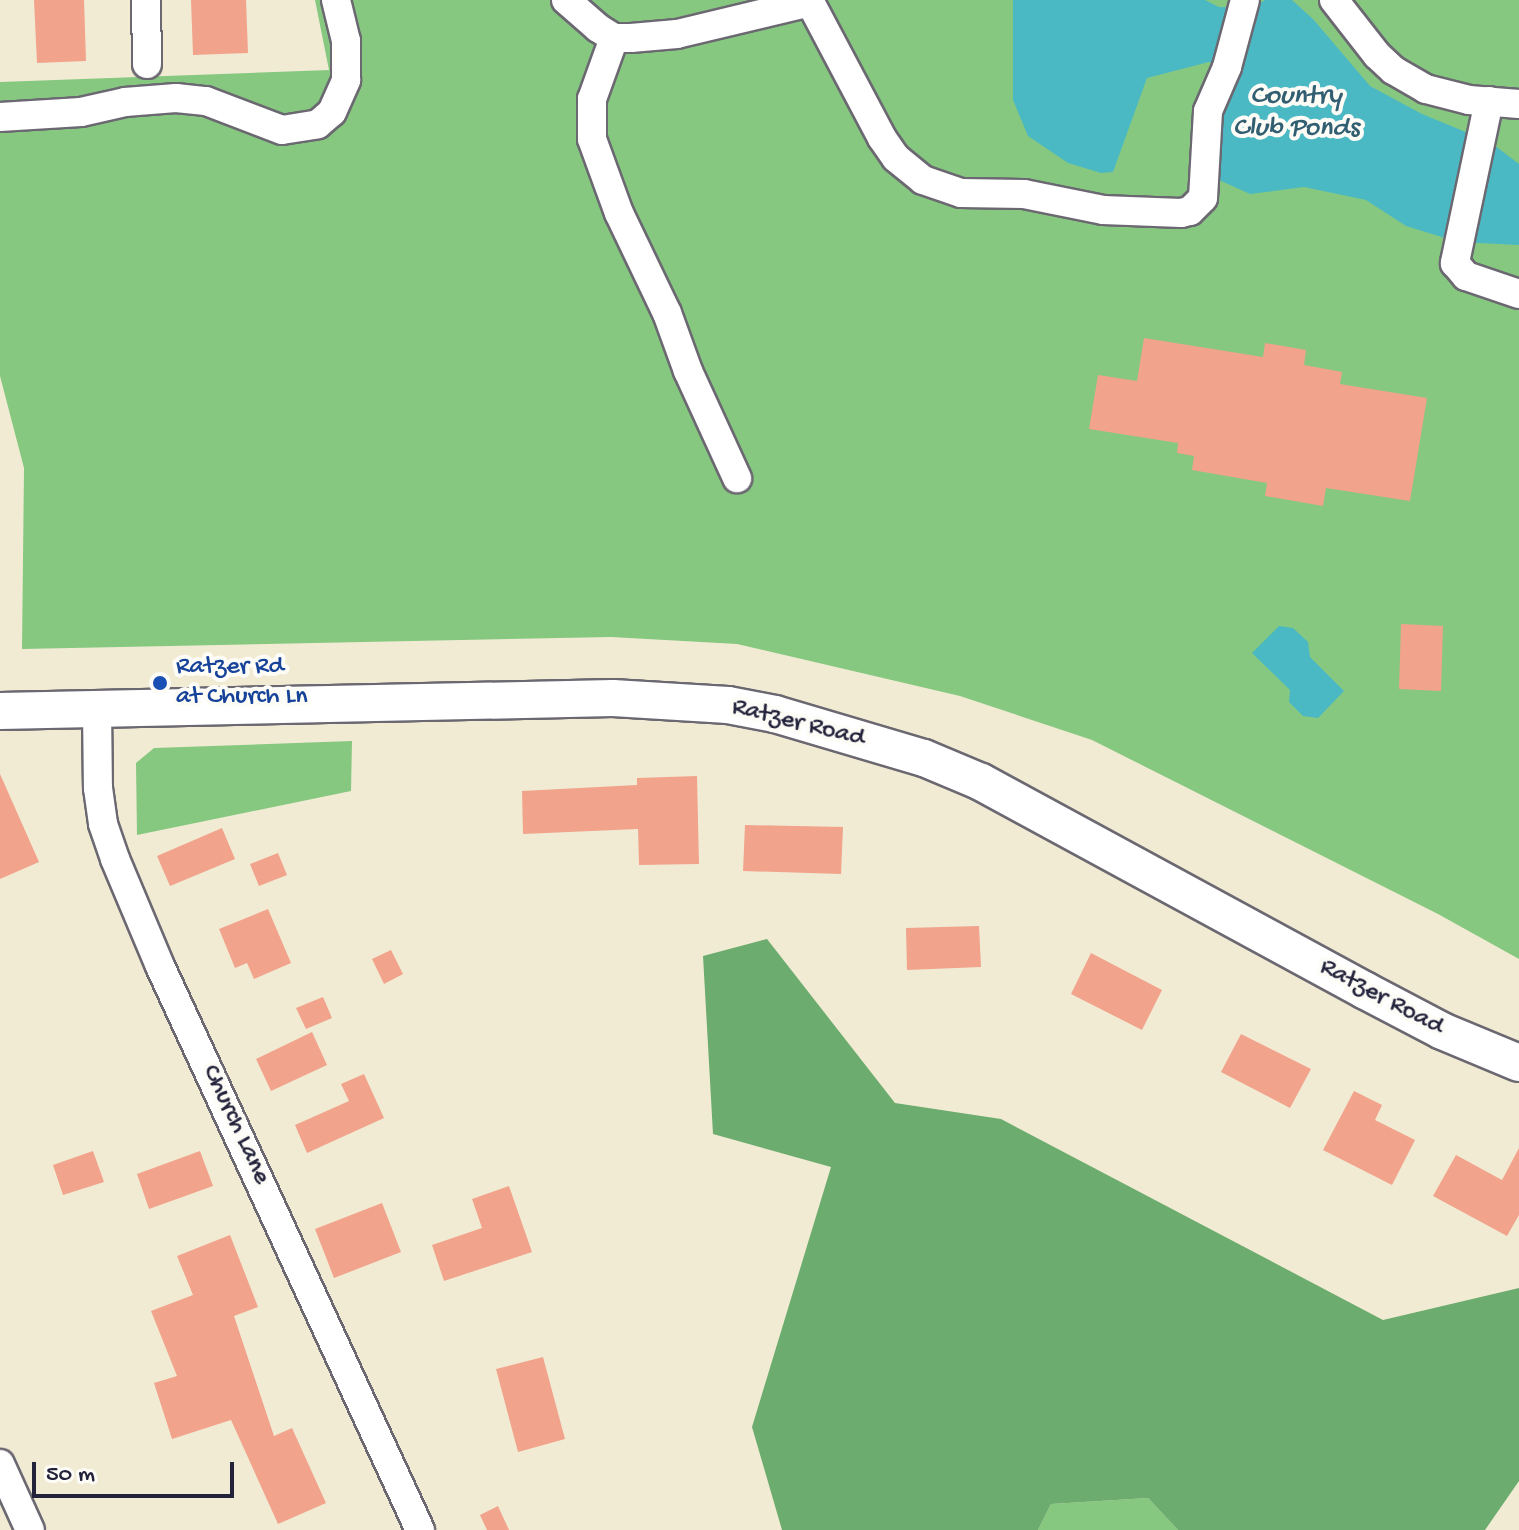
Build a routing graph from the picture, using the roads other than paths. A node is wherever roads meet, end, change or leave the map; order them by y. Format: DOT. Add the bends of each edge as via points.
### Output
graph roads {
  1 [pos="146,0"];
  2 [pos="336,0"];
  3 [pos="566,0"];
  4 [pos="1334,0"];
  5 [pos="810,1"];
  6 [pos="1245,4"];
  7 [pos="614,38"];
  8 [pos="147,64"];
  9 [pos="1489,101"];
  10 [pos="1519,104"];
  11 [pos="0,117"];
  12 [pos="1519,294"];
  13 [pos="737,478"];
  14 [pos="97,709"];
  15 [pos="0,711"];
  16 [pos="1519,1063"];
  17 [pos="0,1464"];
  18 [pos="30,1530"];
  19 [pos="420,1530"];
  1 -- 8 [label="street"];
  2 -- 11 [label="street" via="346,41 346,80 332,112 318,124 282,130 206,101 176,98"];
  3 -- 7 [label="street"];
  4 -- 9 [label="street" via="1393,70 1435,92"];
  5 -- 6 [label="street" via="896,158 923,180 961,193 1024,194 1103,210 1190,211 1203,198 1208,111"];
  5 -- 7 [label="street" via="677,34"];
  7 -- 13 [label="street" via="592,99 595,150"];
  9 -- 10 [label="street"];
  9 -- 12 [label="street" via="1455,263 1479,282"];
  14 -- 15 [label="main road, Ratzer Road"];
  14 -- 16 [label="main road, Ratzer Road" via="613,698 728,705 775,714 924,758 981,782 1442,1031"];
  14 -- 19 [label="street, Church Lane" via="98,788 115,859"];
  17 -- 18 [label="street"];
}
